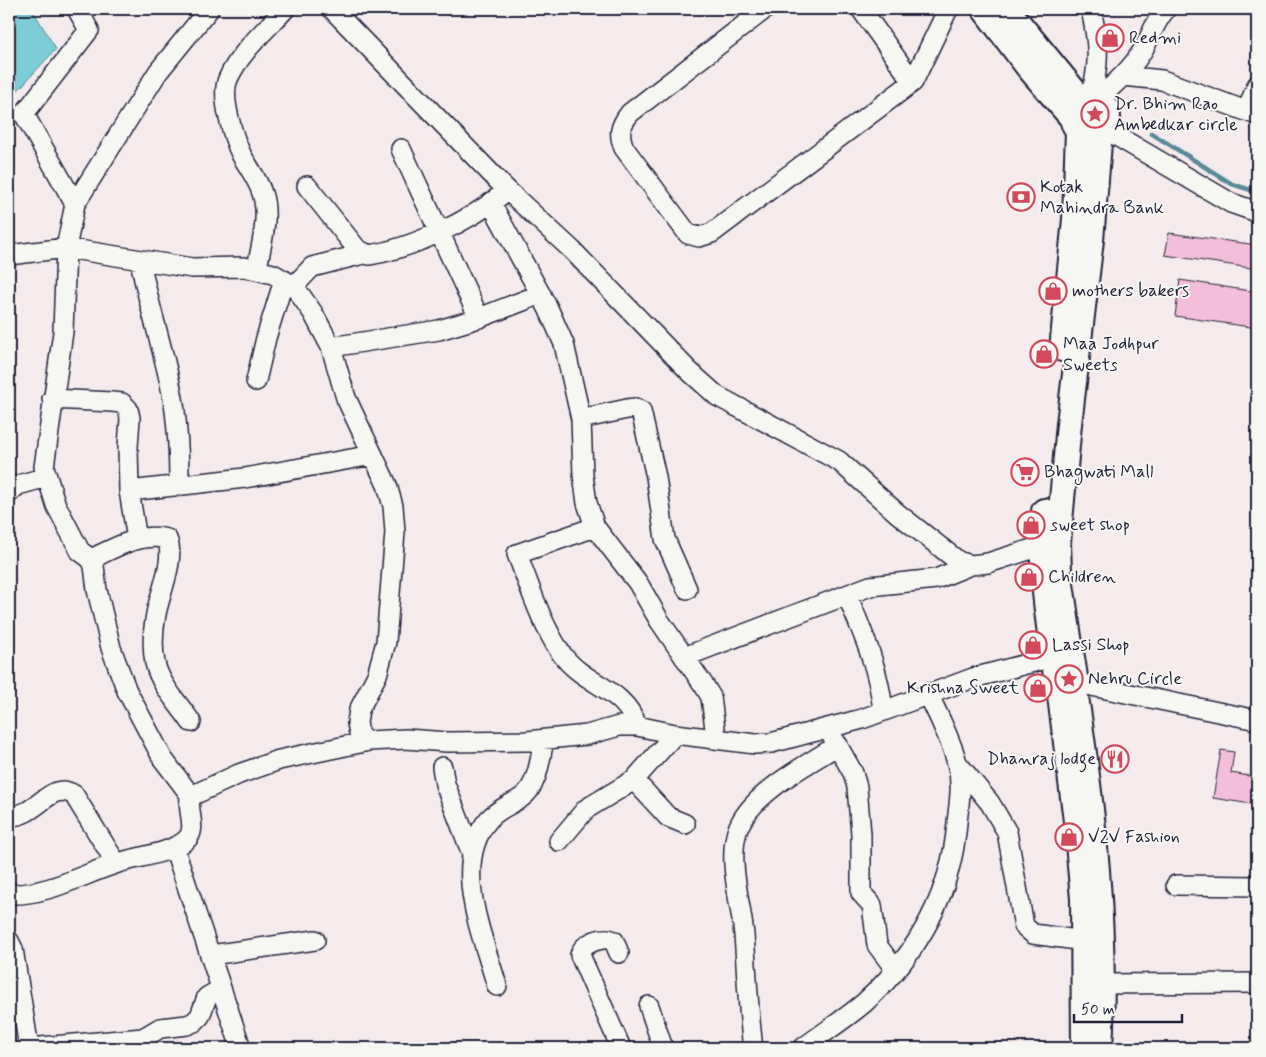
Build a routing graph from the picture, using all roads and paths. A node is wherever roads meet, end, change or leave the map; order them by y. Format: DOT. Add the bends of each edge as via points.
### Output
graph roads {
  1 [pos="77,9"];
  2 [pos="209,9"];
  3 [pos="285,9"];
  4 [pos="332,9"];
  5 [pos="765,9"];
  6 [pos="861,9"];
  7 [pos="948,9"];
  8 [pos="984,9"];
  9 [pos="1007,9"];
  10 [pos="1091,9"];
  11 [pos="1166,9"];
  12 [pos="1123,76"];
  13 [pos="913,82"];
  14 [pos="1257,85"];
  15 [pos="1252,113"];
  16 [pos="1089,114"];
  17 [pos="401,149"];
  18 [pos="307,186"];
  19 [pos="507,190"];
  20 [pos="491,203"];
  21 [pos="75,204"];
  22 [pos="1257,212"];
  23 [pos="438,232"];
  24 [pos="66,248"];
  25 [pos="363,254"];
  26 [pos="9,255"];
  27 [pos="140,260"];
  28 [pos="257,268"];
  29 [pos="289,283"];
  30 [pos="541,294"];
  31 [pos="479,318"];
  32 [pos="1070,344"];
  33 [pos="331,347"];
  34 [pos="256,381"];
  35 [pos="52,399"];
  36 [pos="581,419"];
  37 [pos="372,455"];
  38 [pos="47,477"];
  39 [pos="179,485"];
  40 [pos="129,491"];
  41 [pos="9,493"];
  42 [pos="595,527"];
  43 [pos="137,539"];
  44 [pos="1041,546"];
  45 [pos="91,559"];
  46 [pos="958,561"];
  47 [pos="687,589"];
  48 [pos="847,594"];
  49 [pos="684,657"];
  50 [pos="1066,679"];
  51 [pos="928,693"];
  52 [pos="883,711"];
  53 [pos="1257,720"];
  54 [pos="191,722"];
  55 [pos="637,726"];
  56 [pos="828,729"];
  57 [pos="675,734"];
  58 [pos="716,737"];
  59 [pos="544,740"];
  60 [pos="361,743"];
  61 [pos="838,745"];
  62 [pos="957,763"];
  63 [pos="442,767"];
  64 [pos="634,780"];
  65 [pos="191,796"];
  66 [pos="9,816"];
  67 [pos="686,824"];
  68 [pos="560,841"];
  69 [pos="174,847"];
  70 [pos="472,854"];
  71 [pos="116,864"];
  72 [pos="1176,885"];
  73 [pos="1257,886"];
  74 [pos="9,894"];
  75 [pos="315,940"];
  76 [pos="9,941"];
  77 [pos="1084,941"];
  78 [pos="619,953"];
  79 [pos="211,955"];
  80 [pos="895,969"];
  81 [pos="1257,983"];
  82 [pos="1102,984"];
  83 [pos="497,986"];
  84 [pos="222,991"];
  85 [pos="649,1006"];
  86 [pos="145,1043"];
  87 [pos="29,1048"];
  88 [pos="241,1048"];
  89 [pos="621,1048"];
  90 [pos="663,1048"];
  91 [pos="753,1048"];
  92 [pos="803,1048"];
  93 [pos="1084,1048"];
  94 [pos="1100,1048"];
  1 -- 21 [label="street" via="89,30 24,114"];
  2 -- 21 [label="street" via="158,72"];
  3 -- 28 [label="street" via="235,66 226,81 233,134 262,194 265,210"];
  4 -- 19 [label="street"];
  5 -- 13 [label="street" via="630,114 622,125 619,136 624,148 688,234 700,237 712,233"];
  6 -- 13 [label="street"];
  7 -- 13 [label="street"];
  8 -- 16 [label="main road" via="1028,66"];
  9 -- 16 [label="main road"];
  10 -- 16 [label="street" via="1099,54"];
  11 -- 12 [label="street" via="1157,19 1140,55"];
  12 -- 15 [label="street" via="1162,80"];
  12 -- 16 [label="street"];
  14 -- 15 [label="street"];
  16 -- 22 [label="street" via="1231,203"];
  16 -- 32 [label="main road" via="1092,240"];
  17 -- 23 [label="street"];
  18 -- 25 [label="street" via="335,224"];
  19 -- 20 [label="street"];
  19 -- 46 [label="street" via="572,250 717,396 839,461"];
  20 -- 23 [label="street"];
  20 -- 30 [label="street"];
  21 -- 24 [label="street"];
  23 -- 25 [label="street" via="380,254"];
  23 -- 31 [label="street"];
  24 -- 26 [label="street"];
  24 -- 27 [label="street"];
  24 -- 35 [label="street" via="63,332"];
  25 -- 29 [label="street" via="312,267"];
  27 -- 28 [label="street" via="192,268"];
  27 -- 39 [label="street" via="174,402 179,439"];
  28 -- 29 [label="street"];
  29 -- 33 [label="street" via="313,313"];
  29 -- 34 [label="street" via="266,338"];
  30 -- 31 [label="street"];
  30 -- 36 [label="street" via="564,344"];
  31 -- 33 [label="street" via="440,330"];
  32 -- 44 [label="main road"];
  32 -- 50 [label="main road" via="1058,543"];
  33 -- 37 [label="street" via="346,398"];
  35 -- 38 [label="street" via="44,467"];
  35 -- 40 [label="street" via="122,403 128,408"];
  36 -- 42 [label="street" via="583,475"];
  36 -- 47 [label="street" via="627,408 641,411 656,477 665,539"];
  37 -- 39 [label="street" via="245,478"];
  37 -- 60 [label="street" via="388,485 395,532 386,642 377,675 359,710 357,723"];
  38 -- 41 [label="street" via="18,485"];
  38 -- 45 [label="street" via="56,505 80,551"];
  39 -- 40 [label="street"];
  40 -- 43 [label="street"];
  42 -- 49 [label="street" via="638,583"];
  42 -- 55 [label="street" via="517,554 537,606 561,653 592,682 623,700"];
  43 -- 45 [label="street"];
  43 -- 54 [label="street" via="158,537 167,539 170,546 153,640 156,665 164,683"];
  44 -- 46 [label="street" via="988,563 971,565"];
  44 -- 50 [label="main road" via="1042,575"];
  45 -- 65 [label="street" via="111,648 127,691 163,759"];
  46 -- 48 [label="street" via="968,566 936,579 870,586"];
  48 -- 49 [label="street"];
  48 -- 52 [label="street" via="875,664"];
  49 -- 58 [label="street" via="711,697"];
  50 -- 51 [label="street" via="1008,667"];
  50 -- 53 [label="street"];
  50 -- 77 [label="main road"];
  50 -- 82 [label="main road" via="1088,782 1099,888"];
  51 -- 52 [label="street"];
  51 -- 62 [label="street"];
  52 -- 56 [label="street"];
  55 -- 57 [label="street"];
  55 -- 59 [label="street" via="619,726 587,735"];
  56 -- 58 [label="street" via="771,743 755,744"];
  56 -- 61 [label="street"];
  57 -- 58 [label="street"];
  57 -- 64 [label="street"];
  59 -- 60 [label="street" via="447,742 406,739"];
  59 -- 70 [label="street" via="528,793 489,819 475,841"];
  60 -- 65 [label="street" via="279,760"];
  61 -- 80 [label="street" via="857,787 862,893 872,905 878,945"];
  61 -- 91 [label="street" via="789,776 760,800 742,820 737,831 736,875"];
  62 -- 77 [label="street" via="990,803 1007,832 1024,926 1033,934"];
  62 -- 80 [label="street" via="961,799 946,887 933,918"];
  63 -- 70 [label="street" via="445,784"];
  64 -- 67 [label="street" via="668,817"];
  64 -- 68 [label="street" via="586,809"];
  65 -- 69 [label="street" via="188,806 190,834"];
  66 -- 71 [label="street" via="30,811 57,790 66,789 74,794"];
  69 -- 71 [label="street"];
  69 -- 79 [label="street"];
  70 -- 83 [label="street" via="474,903"];
  71 -- 74 [label="street" via="30,893"];
  72 -- 73 [label="street"];
  75 -- 79 [label="street"];
  76 -- 87 [label="street"];
  77 -- 93 [label="main road"];
  78 -- 89 [label="street" via="614,941 605,939 586,946 580,955"];
  79 -- 84 [label="street"];
  80 -- 92 [label="street" via="863,1004"];
  81 -- 82 [label="street"];
  82 -- 94 [label="main road"];
  84 -- 86 [label="street" via="207,997 200,1016 194,1022 160,1028"];
  84 -- 88 [label="street"];
  85 -- 90 [label="street"];
  86 -- 87 [label="street"];
}
